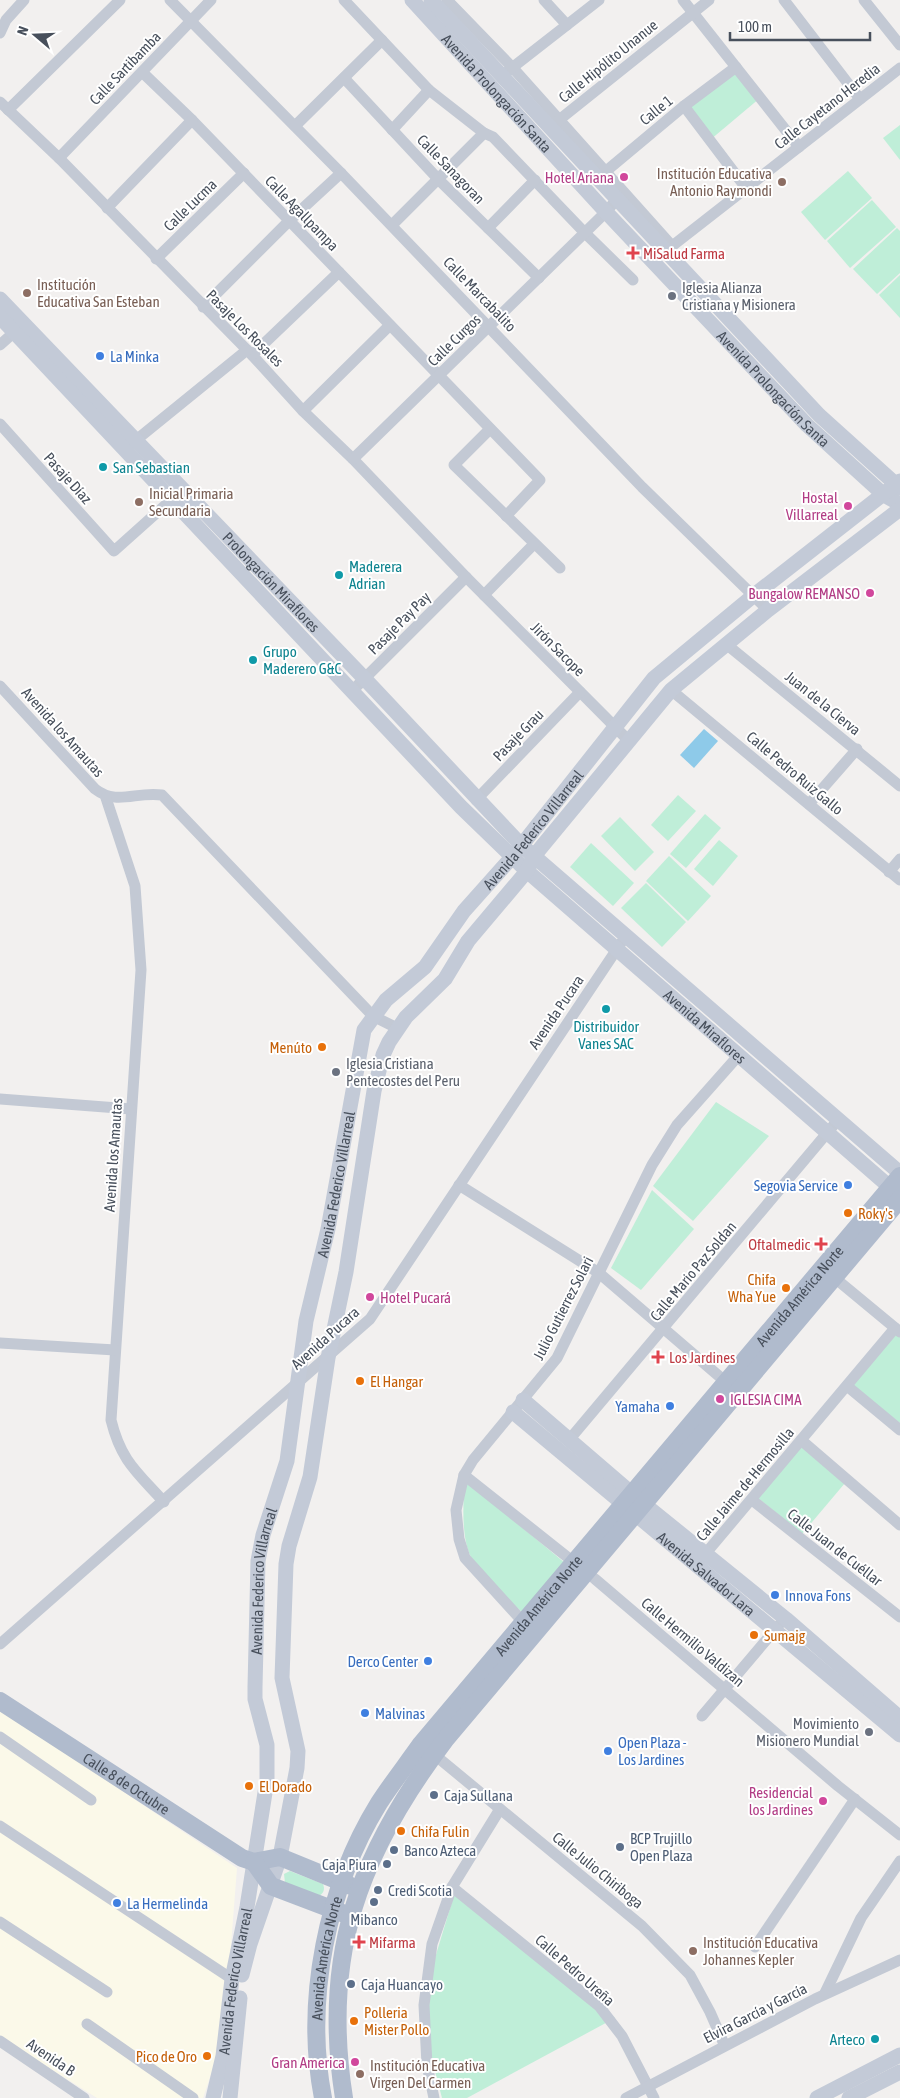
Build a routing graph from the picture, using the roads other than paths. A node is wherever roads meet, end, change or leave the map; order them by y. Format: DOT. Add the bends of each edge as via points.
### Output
graph roads {
  1 [pos="24,0"];
  2 [pos="120,0"];
  3 [pos="170,0"];
  4 [pos="211,0"];
  5 [pos="344,0"];
  6 [pos="412,0"];
  7 [pos="431,0"];
  8 [pos="447,0"];
  9 [pos="544,0"];
  10 [pos="599,0"];
  11 [pos="683,0"];
  12 [pos="709,0"];
  13 [pos="784,0"];
  14 [pos="864,0"];
  15 [pos="693,12"];
  16 [pos="3,17"];
  17 [pos="191,21"];
  18 [pos="567,26"];
  19 [pos="0,33"];
  20 [pos="382,40"];
  21 [pos="900,45"];
  22 [pos="736,67"];
  23 [pos="900,68"];
  24 [pos="508,71"];
  25 [pos="142,72"];
  26 [pos="344,78"];
  27 [pos="491,86"];
  28 [pos="429,90"];
  29 [pos="860,99"];
  30 [pos="4,106"];
  31 [pos="684,106"];
  32 [pos="192,120"];
  33 [pos="555,124"];
  34 [pos="295,126"];
  35 [pos="392,130"];
  36 [pos="484,133"];
  37 [pos="799,147"];
  38 [pos="60,158"];
  39 [pos="244,173"];
  40 [pos="342,173"];
  41 [pos="601,175"];
  42 [pos="439,180"];
  43 [pos="535,180"];
  44 [pos="746,188"];
  45 [pos="617,199"];
  46 [pos="108,208"];
  47 [pos="606,212"];
  48 [pos="289,221"];
  49 [pos="392,226"];
  50 [pos="488,228"];
  51 [pos="585,233"];
  52 [pos="664,252"];
  53 [pos="156,259"];
  54 [pos="339,272"];
  55 [pos="539,278"];
  56 [pos="633,280"];
  57 [pos="0,298"];
  58 [pos="203,307"];
  59 [pos="0,317"];
  60 [pos="390,325"];
  61 [pos="490,326"];
  62 [pos="19,328"];
  63 [pos="0,345"];
  64 [pos="250,353"];
  65 [pos="439,376"];
  66 [pos="303,411"];
  67 [pos="0,424"];
  68 [pos="490,429"];
  69 [pos="130,445"];
  70 [pos="353,459"];
  71 [pos="895,487"];
  72 [pos="171,500"];
  73 [pos="900,504"];
  74 [pos="900,509"];
  75 [pos="506,516"];
  76 [pos="534,544"];
  77 [pos="560,568"];
  78 [pos="466,577"];
  79 [pos="484,594"];
  80 [pos="753,596"];
  81 [pos="768,610"];
  82 [pos="726,644"];
  83 [pos="364,678"];
  84 [pos="0,686"];
  85 [pos="353,690"];
  86 [pos="671,690"];
  87 [pos="580,692"];
  88 [pos="614,726"];
  89 [pos="629,741"];
  90 [pos="857,749"];
  91 [pos="900,786"];
  92 [pos="106,798"];
  93 [pos="476,800"];
  94 [pos="809,804"];
  95 [pos="517,850"];
  96 [pos="534,856"];
  97 [pos="900,859"];
  98 [pos="527,871"];
  99 [pos="889,872"];
  100 [pos="900,880"];
  101 [pos="627,937"];
  102 [pos="616,949"];
  103 [pos="373,1016"];
  104 [pos="397,1028"];
  105 [pos="743,1037"];
  106 [pos="735,1052"];
  107 [pos="0,1099"];
  108 [pos="131,1109"];
  109 [pos="838,1120"];
  110 [pos="827,1132"];
  111 [pos="459,1186"];
  112 [pos="898,1187"];
  113 [pos="599,1273"];
  114 [pos="829,1273"];
  115 [pos="664,1328"];
  116 [pos="898,1330"];
  117 [pos="0,1343"];
  118 [pos="115,1350"];
  119 [pos="328,1358"];
  120 [pos="298,1383"];
  121 [pos="727,1383"];
  122 [pos="847,1386"];
  123 [pos="523,1400"];
  124 [pos="513,1412"];
  125 [pos="900,1430"];
  126 [pos="569,1440"];
  127 [pos="801,1440"];
  128 [pos="464,1475"];
  129 [pos="752,1500"];
  130 [pos="164,1502"];
  131 [pos="634,1505"];
  132 [pos="900,1525"];
  133 [pos="706,1554"];
  134 [pos="695,1566"];
  135 [pos="580,1568"];
  136 [pos="900,1617"];
  137 [pos="786,1619"];
  138 [pos="524,1623"];
  139 [pos="774,1631"];
  140 [pos="0,1644"];
  141 [pos="725,1688"];
  142 [pos="0,1700"];
  143 [pos="895,1714"];
  144 [pos="702,1716"];
  145 [pos="900,1735"];
  146 [pos="0,1737"];
  147 [pos="427,1749"];
  148 [pos="855,1799"];
  149 [pos="91,1800"];
  150 [pos="379,1802"];
  151 [pos="500,1809"];
  152 [pos="395,1811"];
  153 [pos="0,1826"];
  154 [pos="900,1834"];
  155 [pos="280,1858"];
  156 [pos="900,1861"];
  157 [pos="254,1862"];
  158 [pos="342,1882"];
  159 [pos="271,1886"];
  160 [pos="452,1887"];
  161 [pos="358,1889"];
  162 [pos="333,1910"];
  163 [pos="350,1916"];
  164 [pos="0,1922"];
  165 [pos="754,1947"];
  166 [pos="900,1960"];
  167 [pos="321,1973"];
  168 [pos="339,1976"];
  169 [pos="232,1979"];
  170 [pos="107,1992"];
  171 [pos="825,1994"];
  172 [pos="87,2024"];
  173 [pos="0,2041"];
  174 [pos="724,2044"];
  175 [pos="900,2055"];
  176 [pos="900,2072"];
  177 [pos="648,2087"];
  178 [pos="84,2098"];
  179 [pos="193,2098"];
  180 [pos="213,2098"];
  181 [pos="230,2098"];
  182 [pos="323,2098"];
  183 [pos="344,2098"];
  184 [pos="434,2098"];
  185 [pos="626,2098"];
  186 [pos="654,2098"];
  187 [pos="816,2098"];
  188 [pos="848,2098"];
  1 -- 16 [label="street"];
  2 -- 30 [label="street"];
  3 -- 17 [label="street, Calle Marcabalito"];
  4 -- 17 [label="street, Calle Sartibamba"];
  5 -- 20 [label="street"];
  6 -- 27 [label="main road, Avenida Prolongación Santa"];
  7 -- 24 [label="main road, Avenida Prolongación Santa"];
  8 -- 24 [label="street, Avenida Prolongación Santa"];
  9 -- 18 [label="street"];
  10 -- 18 [label="street"];
  11 -- 15 [label="street"];
  12 -- 15 [label="street, Calle Hipólito Unanue"];
  13 -- 29 [label="street"];
  14 -- 21 [label="street"];
  15 -- 22 [label="street"];
  15 -- 33 [label="street, Calle Hipólito Unanue"];
  16 -- 19 [label="street"];
  17 -- 25 [label="street, Calle Sartibamba"];
  17 -- 34 [label="street, Calle Marcabalito"];
  18 -- 24 [label="street"];
  20 -- 26 [label="street"];
  20 -- 28 [label="street"];
  22 -- 31 [label="street, Calle 1"];
  22 -- 37 [label="street"];
  23 -- 29 [label="street, Calle Cayetano Heredia"];
  24 -- 27 [label="street"];
  24 -- 33 [label="main road, Avenida Prolongación Santa"];
  25 -- 32 [label="street, Calle Agallpampa"];
  25 -- 38 [label="street, Calle Sartibamba"];
  26 -- 34 [label="street"];
  26 -- 35 [label="street, Calle Sanagoran"];
  27 -- 47 [label="main road, Avenida Prolongación Santa"];
  28 -- 35 [label="street"];
  28 -- 36 [label="street"];
  29 -- 37 [label="street, Calle Cayetano Heredia"];
  30 -- 38 [label="street, Pasaje Los Rosales"];
  31 -- 41 [label="street, Calle 1"];
  31 -- 44 [label="street"];
  32 -- 39 [label="street, Calle Agallpampa"];
  32 -- 46 [label="street"];
  33 -- 41 [label="main road, Avenida Prolongación Santa"];
  34 -- 40 [label="street, Calle Marcabalito"];
  35 -- 42 [label="street, Calle Sanagoran"];
  36 -- 42 [label="street"];
  36 -- 43 [label="street" via="493,136"];
  37 -- 44 [label="street, Calle Cayetano Heredia"];
  38 -- 46 [label="street, Pasaje Los Rosales"];
  39 -- 48 [label="street, Calle Agallpampa"];
  39 -- 53 [label="street, Calle Lucma"];
  40 -- 48 [label="street"];
  40 -- 49 [label="street, Calle Marcabalito"];
  41 -- 45 [label="main road, Avenida Prolongación Santa"];
  41 -- 52 [label="street"];
  42 -- 49 [label="street"];
  42 -- 50 [label="street, Calle Sanagoran"];
  43 -- 50 [label="street"];
  43 -- 51 [label="street"];
  44 -- 52 [label="street, Calle Cayetano Heredia"];
  45 -- 47 [label="street, Calle Curgos"];
  45 -- 52 [label="main road, Avenida Prolongación Santa"];
  46 -- 53 [label="street, Pasaje Los Rosales"];
  47 -- 51 [label="street, Calle Curgos"];
  47 -- 52 [label="main road, Avenida Prolongación Santa"];
  48 -- 54 [label="street, Calle Agallpampa"];
  48 -- 58 [label="street"];
  49 -- 61 [label="street, Calle Marcabalito"];
  50 -- 55 [label="street, Calle Sanagoran"];
  51 -- 55 [label="street, Calle Curgos"];
  51 -- 56 [label="street"];
  52 -- 71 [label="main road, Avenida Prolongación Santa" via="813,420"];
  53 -- 58 [label="street, Pasaje Los Rosales"];
  54 -- 60 [label="street, Calle Agallpampa"];
  54 -- 64 [label="street"];
  55 -- 61 [label="street, Calle Curgos"];
  57 -- 62 [label="main road, Prolongación Miraflores"];
  58 -- 64 [label="street, Pasaje Los Rosales"];
  59 -- 62 [label="main road, Prolongación Miraflores"];
  60 -- 65 [label="street, Calle Agallpampa"];
  60 -- 66 [label="street"];
  61 -- 65 [label="street, Calle Curgos"];
  61 -- 80 [label="street, Calle Marcabalito" via="642,487"];
  62 -- 63 [label="street"];
  62 -- 69 [label="main road, Prolongación Miraflores"];
  64 -- 66 [label="street, Pasaje Los Rosales"];
  64 -- 69 [label="street"];
  65 -- 68 [label="street, Calle Agallpampa"];
  65 -- 70 [label="street, Calle Curgos"];
  66 -- 70 [label="street, Pasaje Los Rosales"];
  67 -- 72 [label="street, Pasaje Díaz" via="114,551"];
  68 -- 75 [label="street, Calle Agallpampa" via="540,480"];
  68 -- 75 [label="street" via="454,465"];
  69 -- 72 [label="main road, Prolongación Miraflores"];
  69 -- 83 [label="main road, Prolongación Miraflores"];
  70 -- 78 [label="street, Pasaje Los Rosales"];
  71 -- 73 [label="main road, Avenida Prolongación Santa"];
  71 -- 80 [label="main road, Avenida Federico Villarreal"];
  72 -- 85 [label="main road, Prolongación Miraflores"];
  74 -- 81 [label="main road, Avenida Federico Villarreal"];
  75 -- 76 [label="street"];
  76 -- 77 [label="street"];
  76 -- 79 [label="street"];
  78 -- 79 [label="street, Jirón Sacope"];
  78 -- 83 [label="street, Pasaje Pay Pay"];
  79 -- 87 [label="street, Jirón Sacope"];
  80 -- 81 [label="street, Calle Marcabalito"];
  80 -- 88 [label="main road, Avenida Federico Villarreal" via="666,666"];
  81 -- 82 [label="main road, Avenida Federico Villarreal"];
  82 -- 86 [label="main road, Avenida Federico Villarreal"];
  82 -- 90 [label="street, Juan de la Cierva"];
  83 -- 85 [label="street, Pasaje Pay Pay"];
  83 -- 93 [label="main road, Prolongación Miraflores"];
  84 -- 92 [label="street, Avenida los Amautas" via="94,790"];
  85 -- 95 [label="main road, Prolongación Miraflores" via="461,807"];
  86 -- 89 [label="main road, Avenida Federico Villarreal"];
  86 -- 94 [label="street, Calle Pedro Ruiz Gallo"];
  87 -- 88 [label="street, Jirón Sacope"];
  87 -- 93 [label="street, Pasaje Grau"];
  88 -- 89 [label="street, Jirón Sacope"];
  88 -- 95 [label="main road, Avenida Federico Villarreal"];
  89 -- 96 [label="main road, Avenida Federico Villarreal"];
  90 -- 91 [label="street, Juan de la Cierva"];
  90 -- 94 [label="street"];
  92 -- 103 [label="street, Avenida los Amautas" via="148,793 162,795"];
  92 -- 108 [label="street, Avenida los Amautas" via="135,886 141,970"];
  93 -- 95 [label="main road, Prolongación Miraflores"];
  94 -- 99 [label="street, Calle Pedro Ruiz Gallo"];
  95 -- 96 [label="main road, Avenida Miraflores"];
  95 -- 98 [label="main road, Avenida Miraflores"];
  95 -- 103 [label="main road, Avenida Federico Villarreal" via="452,927 425,967 386,1000"];
  96 -- 98 [label="main road"];
  96 -- 101 [label="main road, Avenida Miraflores"];
  97 -- 99 [label="street"];
  98 -- 102 [label="main road, Avenida Miraflores"];
  98 -- 104 [label="main road, Avenida Federico Villarreal" via="468,941 439,986"];
  99 -- 100 [label="street, Calle Pedro Ruiz Gallo"];
  101 -- 102 [label="street, Avenida Pucara"];
  101 -- 105 [label="main road, Avenida Miraflores"];
  102 -- 106 [label="main road, Avenida Miraflores"];
  102 -- 111 [label="street, Avenida Pucara"];
  103 -- 104 [label="street, Avenida los Amautas"];
  103 -- 120 [label="main road, Avenida Federico Villarreal" via="364,1030 358,1053 328,1229 306,1321"];
  104 -- 119 [label="main road, Avenida Federico Villarreal" via="383,1055 374,1092 346,1272"];
  105 -- 106 [label="main road"];
  105 -- 109 [label="main road, Avenida Miraflores"];
  106 -- 110 [label="main road, Avenida Miraflores"];
  106 -- 113 [label="street, Julio Gutierrez Solari" via="677,1125 652,1165"];
  107 -- 108 [label="street"];
  108 -- 118 [label="street, Avenida los Amautas"];
  109 -- 110 [label="street, Calle Mario Paz Soldan"];
  109 -- 112 [label="main road, Avenida Miraflores"];
  110 -- 112 [label="main road, Avenida Miraflores"];
  110 -- 115 [label="street, Calle Mario Paz Soldan"];
  111 -- 113 [label="street"];
  111 -- 119 [label="street, Avenida Pucara" via="370,1319"];
  112 -- 114 [label="main road, Avenida América Norte"];
  113 -- 115 [label="street"];
  113 -- 123 [label="street, Julio Gutierrez Solari" via="557,1358"];
  114 -- 116 [label="street"];
  114 -- 121 [label="main road, Avenida América Norte"];
  114 -- 131 [label="main road, Avenida América Norte"];
  115 -- 121 [label="street"];
  115 -- 126 [label="street, Calle Mario Paz Soldan"];
  116 -- 122 [label="street, Calle Jaime de Hermosilla"];
  117 -- 118 [label="street"];
  118 -- 130 [label="street, Avenida los Amautas" via="112,1420 117,1444 128,1462"];
  119 -- 120 [label="street, Avenida Pucara"];
  119 -- 155 [label="main road, Avenida Federico Villarreal" via="310,1477 286,1564 282,1678 298,1751"];
  120 -- 130 [label="street, Avenida Pucara"];
  120 -- 157 [label="main road, Avenida Federico Villarreal" via="287,1461 258,1561 255,1693 268,1760"];
  121 -- 131 [label="main road, Avenida América Norte"];
  122 -- 125 [label="street"];
  122 -- 127 [label="street, Calle Jaime de Hermosilla"];
  123 -- 124 [label="street, Julio Gutierrez Solari"];
  123 -- 126 [label="main road, Avenida Salvador Lara"];
  124 -- 128 [label="street, Julio Gutierrez Solari"];
  124 -- 131 [label="main road, Avenida Salvador Lara"];
  126 -- 131 [label="main road, Avenida Salvador Lara"];
  127 -- 129 [label="street, Calle Jaime de Hermosilla"];
  127 -- 132 [label="street"];
  128 -- 135 [label="street, Calle Hermilio Valdizan"];
  128 -- 138 [label="street, Julio Gutierrez Solari" via="456,1510 465,1558"];
  129 -- 133 [label="street, Calle Jaime de Hermosilla"];
  129 -- 136 [label="street, Calle Juan de Cuéllar"];
  130 -- 140 [label="street, Avenida Pucara"];
  131 -- 133 [label="main road, Avenida Salvador Lara"];
  131 -- 134 [label="main road, Avenida Salvador Lara"];
  131 -- 135 [label="main road, Avenida América Norte"];
  133 -- 134 [label="street, Calle Jaime de Hermosilla"];
  133 -- 137 [label="main road, Avenida Salvador Lara"];
  134 -- 139 [label="main road, Avenida Salvador Lara"];
  135 -- 138 [label="main road, Avenida América Norte"];
  135 -- 141 [label="street, Calle Hermilio Valdizan"];
  135 -- 147 [label="main road, Avenida América Norte"];
  137 -- 139 [label="street"];
  137 -- 143 [label="main road, Avenida Salvador Lara"];
  138 -- 147 [label="main road, Avenida América Norte"];
  139 -- 141 [label="street"];
  139 -- 143 [label="main road, Avenida Salvador Lara"];
  141 -- 144 [label="street"];
  141 -- 148 [label="street, Calle Hermilio Valdizan"];
  142 -- 157 [label="main road, Calle 8 de Octubre" via="203,1834"];
  143 -- 145 [label="main road, Avenida Salvador Lara"];
  146 -- 149 [label="street"];
  147 -- 150 [label="main road, Avenida América Norte"];
  147 -- 151 [label="street, Calle Julio Chiriboga"];
  147 -- 152 [label="main road, Avenida América Norte"];
  148 -- 154 [label="street, Calle Hermilio Valdizan"];
  148 -- 165 [label="street"];
  150 -- 152 [label="main road" via="386,1809"];
  150 -- 158 [label="main road, Avenida América Norte"];
  151 -- 160 [label="street"];
  151 -- 174 [label="street, Calle Julio Chiriboga" via="642,1926 690,1975"];
  152 -- 161 [label="main road, Avenida América Norte"];
  153 -- 169 [label="street"];
  155 -- 157 [label="main road"];
  155 -- 158 [label="main road"];
  155 -- 159 [label="main road, Avenida Federico Villarreal"];
  156 -- 171 [label="street" via="844,1948"];
  157 -- 159 [label="main road, Calle 8 de Octubre"];
  157 -- 169 [label="main road, Avenida Federico Villarreal"];
  158 -- 161 [label="main road"];
  158 -- 162 [label="main road, Avenida América Norte"];
  159 -- 162 [label="main road"];
  159 -- 181 [label="main road, Avenida Federico Villarreal" via="243,1970"];
  160 -- 177 [label="street, Calle Pedro Ureña" via="599,2006 622,2036"];
  160 -- 184 [label="street" via="432,1944 424,2005 427,2065"];
  161 -- 163 [label="main road, Avenida América Norte"];
  162 -- 163 [label="main road"];
  162 -- 167 [label="main road, Avenida América Norte"];
  163 -- 168 [label="main road, Avenida América Norte"];
  164 -- 170 [label="street"];
  166 -- 171 [label="street, Elvira García y García"];
  167 -- 168 [label="main road"];
  167 -- 182 [label="main road, Avenida América Norte" via="317,2029"];
  168 -- 183 [label="main road, Avenida América Norte" via="338,2052"];
  169 -- 180 [label="main road, Avenida Federico Villarreal" via="223,2056"];
  171 -- 174 [label="street, Elvira García y García"];
  172 -- 179 [label="street"];
  173 -- 178 [label="street, Avenida B"];
  174 -- 177 [label="street, Elvira García y García"];
  175 -- 187 [label="main road"];
  176 -- 188 [label="main road"];
  177 -- 185 [label="street, Elvira García y García"];
  177 -- 186 [label="street, Calle Pedro Ureña"];
}
